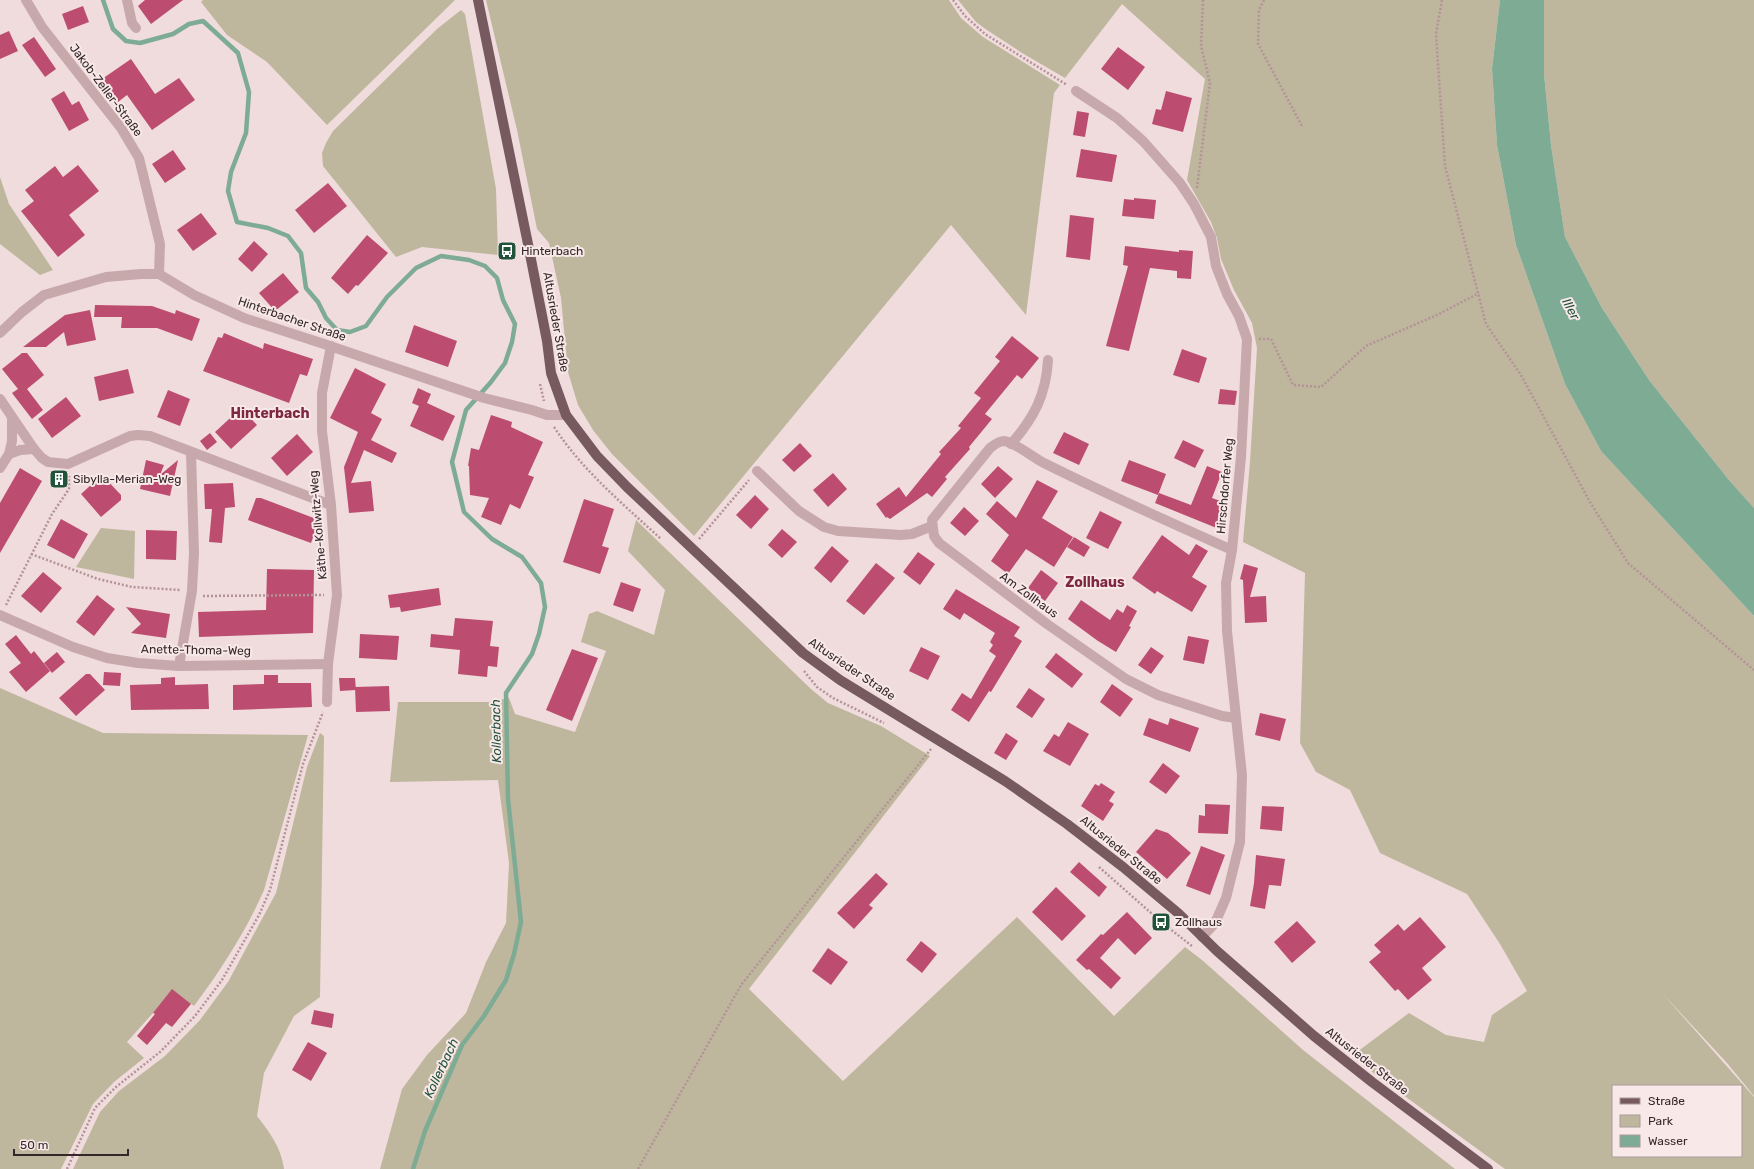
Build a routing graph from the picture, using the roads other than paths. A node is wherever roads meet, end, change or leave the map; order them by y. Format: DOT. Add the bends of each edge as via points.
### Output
graph roads {
  1 [pos="26,0"];
  2 [pos="127,0"];
  3 [pos="478,0"];
  4 [pos="136,28"];
  5 [pos="1076,90"];
  6 [pos="159,274"];
  7 [pos="0,333"];
  8 [pos="331,346"];
  9 [pos="1048,360"];
  10 [pos="0,399"];
  11 [pos="566,415"];
  12 [pos="12,418"];
  13 [pos="1012,444"];
  14 [pos="34,449"];
  15 [pos="191,453"];
  16 [pos="9,454"];
  17 [pos="0,468"];
  18 [pos="757,471"];
  19 [pos="331,505"];
  20 [pos="932,526"];
  21 [pos="1232,550"];
  22 [pos="0,615"];
  23 [pos="328,664"];
  24 [pos="179,666"];
  25 [pos="327,702"];
  26 [pos="1236,718"];
  27 [pos="1202,937"];
  28 [pos="1488,1169"];
  1 -- 6 [label="street, Jakob-Zeller-Straße" via="42,27 121,128 138,158 160,244"];
  2 -- 4 [label="street" via="132,23"];
  3 -- 11 [label="main road, Altusrieder Straße" via="530,251 547,341 550,373"];
  5 -- 21 [label="street, Hirschdorfer Weg" via="1117,118 1180,183 1211,237 1216,266 1247,339 1241,457"];
  6 -- 7 [label="street" via="106,278 44,295"];
  6 -- 8 [label="street, Hinterbacher Straße" via="194,295 244,318"];
  8 -- 11 [label="street, Hinterbacher Straße" via="484,398 546,416"];
  8 -- 19 [label="street, Käthe-Kollwitz-Weg" via="322,393 322,431"];
  9 -- 13 [label="street" via="1047,378 1041,399 1027,426"];
  10 -- 12 [label="street"];
  11 -- 27 [label="main road, Altusrieder Straße" via="597,456 622,482 803,653 840,680 1005,781 1067,824 1178,913"];
  12 -- 14 [label="street"];
  12 -- 16 [label="street"];
  13 -- 20 [label="street" via="1004,441 990,448 936,513"];
  13 -- 21 [label="street" via="1090,486"];
  14 -- 15 [label="street" via="48,462 68,464 130,436 138,435 150,436"];
  14 -- 16 [label="street"];
  15 -- 19 [label="street"];
  15 -- 24 [label="street" via="194,553 192,594"];
  16 -- 17 [label="street"];
  18 -- 20 [label="street" via="799,511 824,527 838,531 901,535 912,534"];
  19 -- 23 [label="street, Käthe-Kollwitz-Weg" via="337,595"];
  20 -- 26 [label="street, Am Zollhaus" via="939,543 1126,679 1158,695 1222,716"];
  21 -- 26 [label="street, Hirschdorfer Weg" via="1226,583 1226,608"];
  22 -- 24 [label="street, Anette-Thoma-Weg" via="107,658"];
  23 -- 24 [label="street, Anette-Thoma-Weg"];
  23 -- 25 [label="street, Käthe-Kollwitz-Weg"];
  26 -- 27 [label="street, Hirschdorfer Weg" via="1242,775 1240,842 1226,898 1215,923"];
  27 -- 28 [label="main road, Altusrieder Straße" via="1314,1036"];
}
